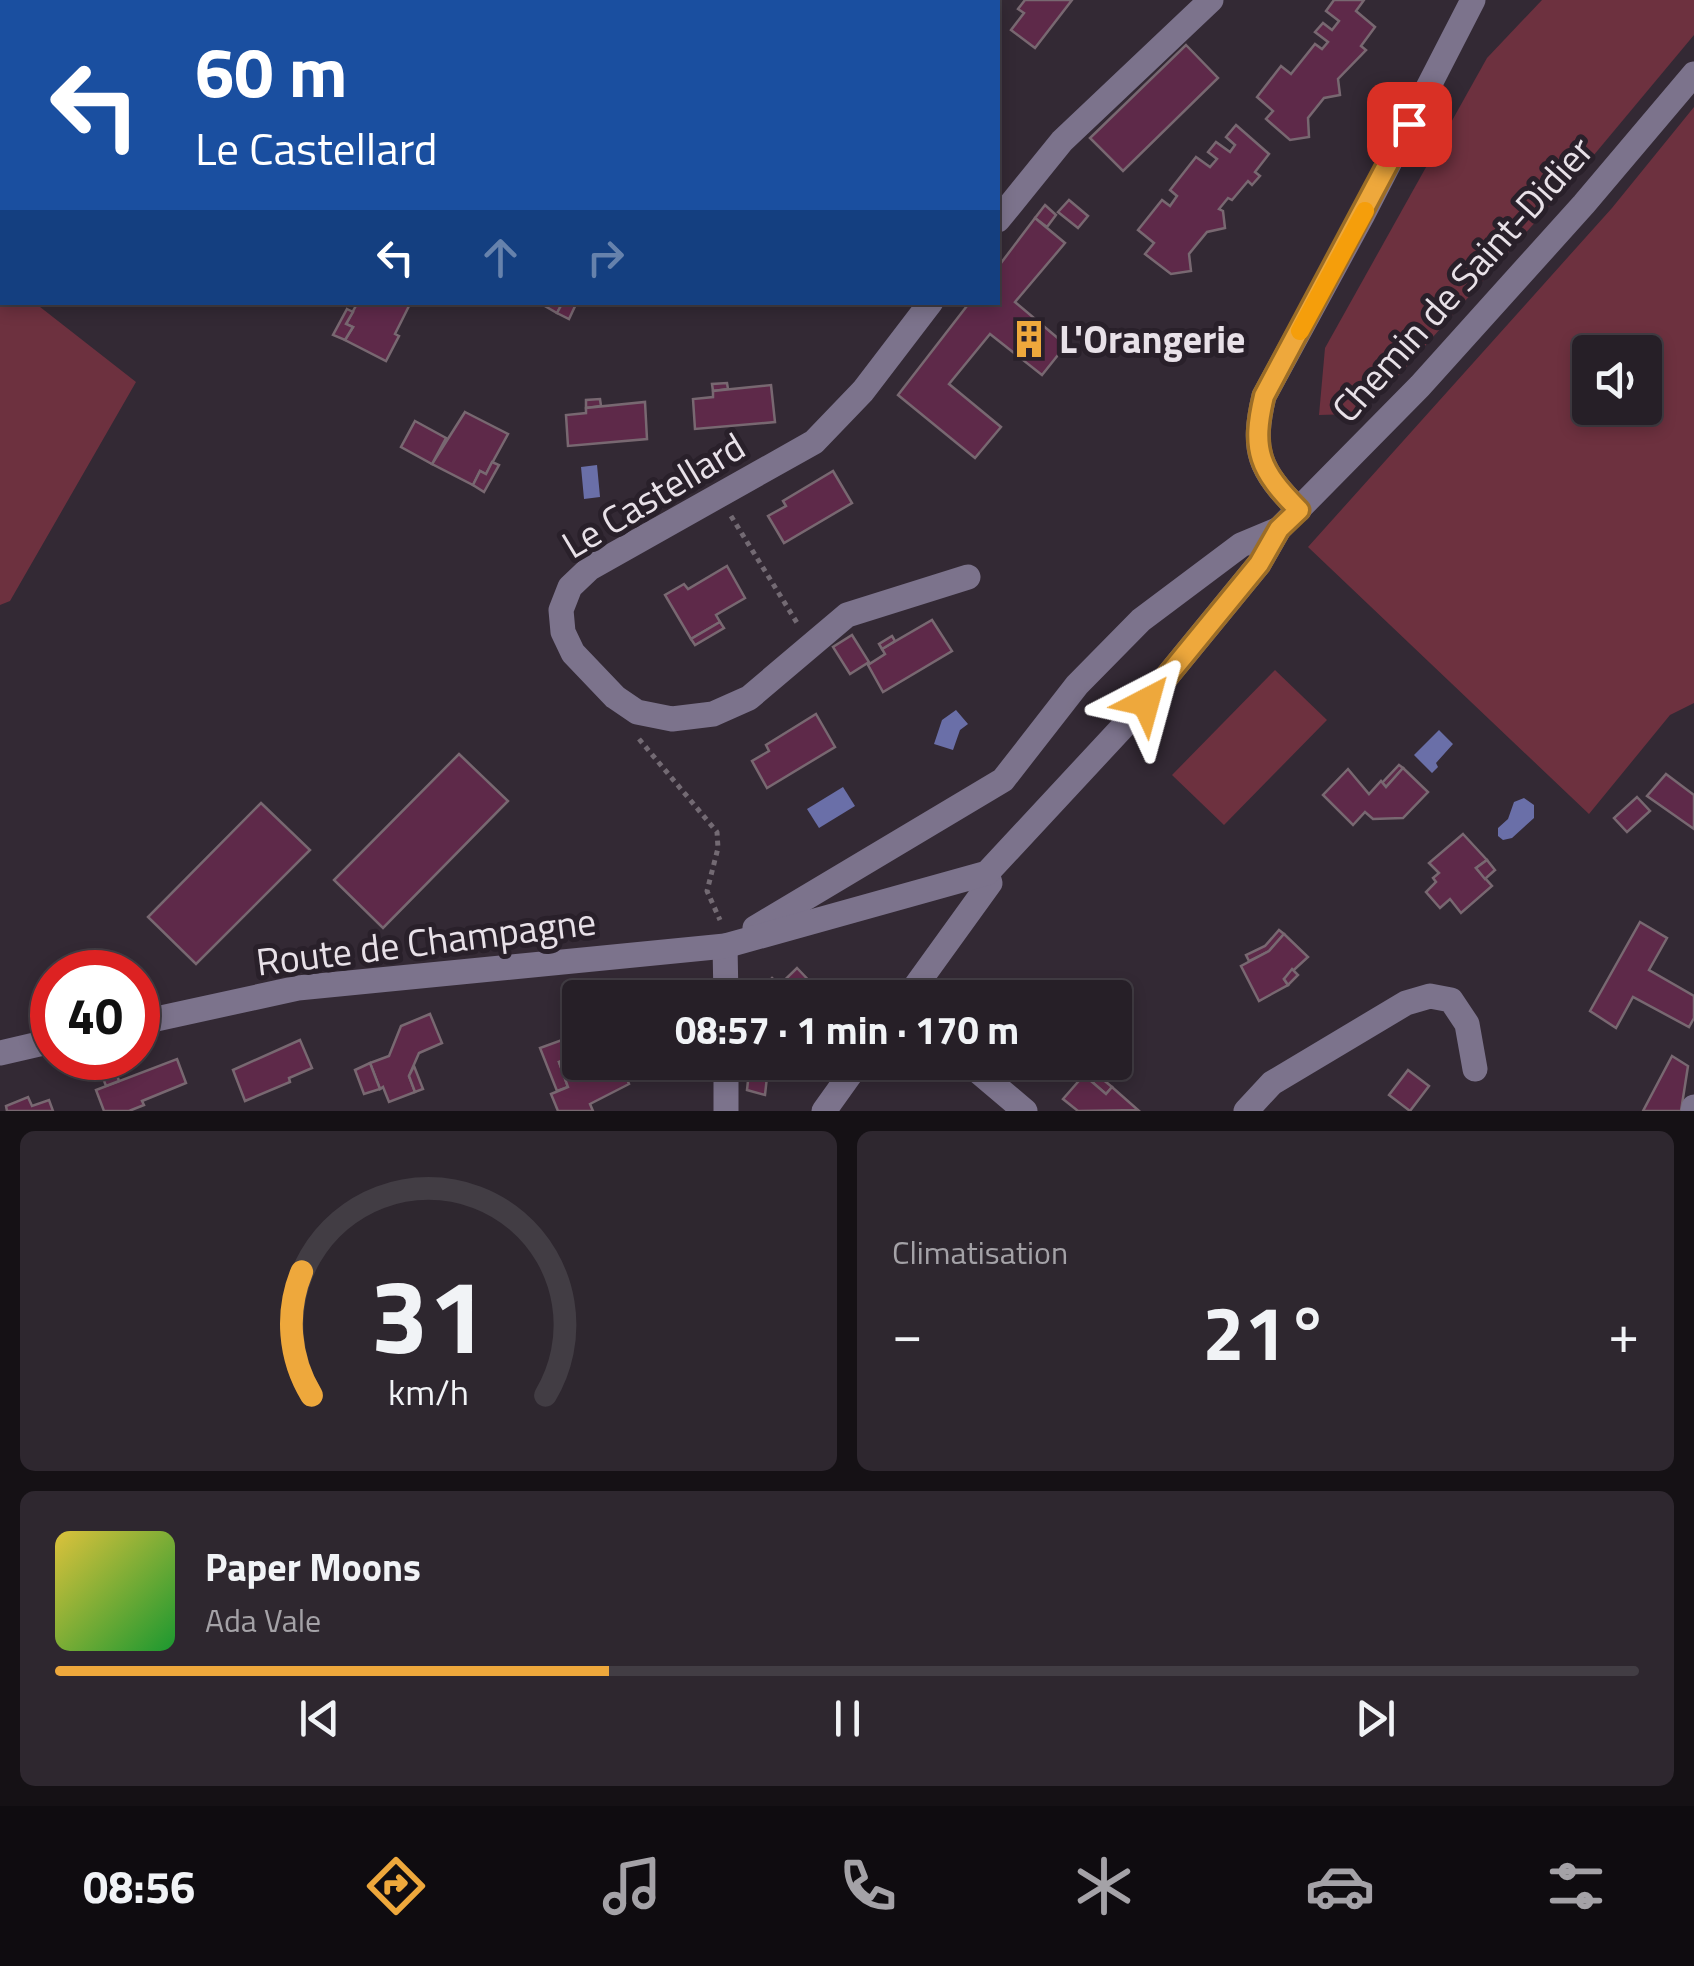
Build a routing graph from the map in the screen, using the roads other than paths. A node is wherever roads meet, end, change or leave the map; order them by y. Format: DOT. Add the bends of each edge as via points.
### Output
graph roads {
  1 [pos="1211,0"];
  2 [pos="1472,0"];
  3 [pos="1694,74"];
  4 [pos="1000,218"];
  5 [pos="928,305"];
  6 [pos="1299,510"];
  7 [pos="1279,529"];
  8 [pos="968,578"];
  9 [pos="987,873"];
  10 [pos="726,935"];
  11 [pos="726,980"];
  12 [pos="920,980"];
  13 [pos="160,1018"];
  14 [pos="30,1047"];
  15 [pos="0,1053"];
  16 [pos="1475,1069"];
  17 [pos="726,1080"];
  18 [pos="846,1080"];
  19 [pos="987,1080"];
  20 [pos="726,1111"];
  21 [pos="824,1111"];
  22 [pos="1024,1111"];
  23 [pos="1246,1111"];
  1 -- 4 [label="street" via="1062,140"];
  2 -- 6 [label="street" via="1264,396 1256,428 1260,455 1272,482"];
  3 -- 6 [label="street, Chemin de Saint-Didier" via="1420,386"];
  5 -- 8 [label="street, Le Castellard" via="863,391 814,442 590,568 570,587 560,610 563,632 574,653 626,704 672,720 714,714 749,698 847,615"];
  6 -- 7 [label="street, Chemin de Saint-Didier"];
  7 -- 9 [label="street" via="1259,564 1146,702"];
  7 -- 10 [label="street, Route de Champagne" via="1241,545 1142,620 1077,686 1003,780"];
  9 -- 10 [label="street, Route de Champagne"];
  9 -- 12 [label="street" via="990,883"];
  10 -- 11 [label="street"];
  10 -- 13 [label="street, Route de Champagne" via="298,988"];
  14 -- 15 [label="street"];
  16 -- 23 [label="street" via="1467,1024 1451,1000 1430,996 1406,1003 1272,1083"];
  17 -- 20 [label="street"];
  18 -- 21 [label="street"];
  19 -- 22 [label="street"];
}
